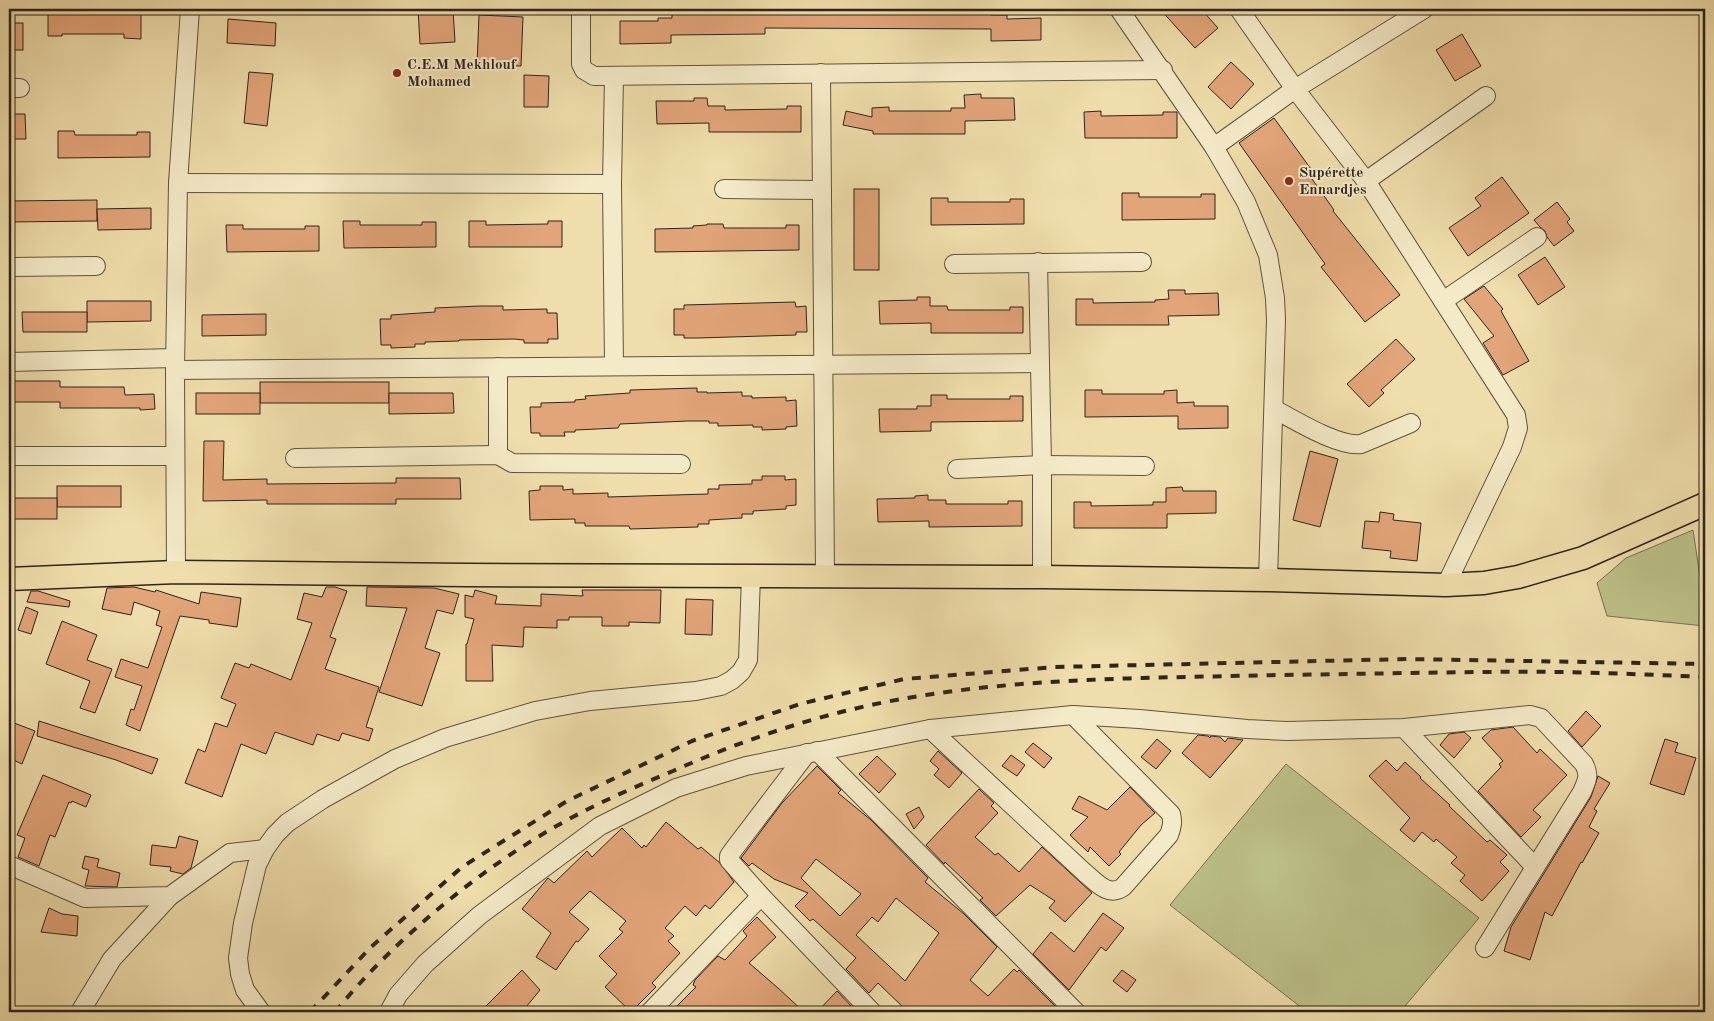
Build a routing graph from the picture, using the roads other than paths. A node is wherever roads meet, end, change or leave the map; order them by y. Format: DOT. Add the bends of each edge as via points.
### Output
graph roads {
  1 [pos="190,9"];
  2 [pos="581,9"];
  3 [pos="1120,9"];
  4 [pos="1239,9"];
  5 [pos="1424,9"];
  6 [pos="1163,70"];
  7 [pos="821,73"];
  8 [pos="614,76"];
  9 [pos="1295,89"];
  10 [pos="1486,96"];
  11 [pos="1214,147"];
  12 [pos="1366,182"];
  13 [pos="178,183"];
  14 [pos="612,184"];
  15 [pos="724,190"];
  16 [pos="822,190"];
  17 [pos="1537,237"];
  18 [pos="1038,262"];
  19 [pos="1142,262"];
  20 [pos="954,264"];
  21 [pos="96,266"];
  22 [pos="9,267"];
  23 [pos="1443,300"];
  24 [pos="9,362"];
  25 [pos="1040,363"];
  26 [pos="175,364"];
  27 [pos="824,364"];
  28 [pos="614,366"];
  29 [pos="498,367"];
  30 [pos="1274,409"];
  31 [pos="1411,423"];
  32 [pos="498,455"];
  33 [pos="10,456"];
  34 [pos="175,456"];
  35 [pos="295,458"];
  36 [pos="681,464"];
  37 [pos="1042,466"];
  38 [pos="1145,466"];
  39 [pos="956,469"];
  40 [pos="1705,504"];
  41 [pos="176,572"];
  42 [pos="751,576"];
  43 [pos="825,576"];
  44 [pos="1042,577"];
  45 [pos="9,579"];
  46 [pos="1268,580"];
  47 [pos="1446,585"];
  48 [pos="1073,715"];
  49 [pos="1404,728"];
  50 [pos="930,729"];
  51 [pos="812,752"];
  52 [pos="265,849"];
  53 [pos="9,865"];
  54 [pos="1535,868"];
  55 [pos="170,896"];
  56 [pos="761,896"];
  57 [pos="1485,948"];
  58 [pos="80,1012"];
  59 [pos="261,1012"];
  60 [pos="389,1012"];
  61 [pos="650,1012"];
  62 [pos="872,1012"];
  63 [pos="1076,1012"];
  1 -- 13 [label="street"];
  2 -- 8 [label="street" via="580,55 584,70 594,76"];
  3 -- 6 [label="street"];
  4 -- 9 [label="street"];
  5 -- 9 [label="street"];
  6 -- 7 [label="street"];
  6 -- 11 [label="street"];
  7 -- 8 [label="street"];
  7 -- 16 [label="street"];
  8 -- 14 [label="street"];
  9 -- 11 [label="street"];
  9 -- 12 [label="street"];
  10 -- 12 [label="street"];
  11 -- 30 [label="street" via="1246,202 1268,255 1275,298"];
  12 -- 23 [label="street"];
  13 -- 14 [label="street"];
  13 -- 26 [label="street"];
  14 -- 28 [label="street"];
  15 -- 16 [label="street"];
  16 -- 27 [label="street"];
  17 -- 23 [label="street"];
  18 -- 19 [label="street"];
  18 -- 20 [label="street"];
  18 -- 25 [label="street"];
  21 -- 22 [label="street"];
  23 -- 47 [label="street" via="1512,407 1518,428 1506,462"];
  24 -- 26 [label="street"];
  25 -- 27 [label="street"];
  25 -- 37 [label="street"];
  26 -- 29 [label="street"];
  26 -- 34 [label="street"];
  27 -- 28 [label="street"];
  27 -- 43 [label="street"];
  28 -- 29 [label="street"];
  29 -- 32 [label="street"];
  30 -- 31 [label="street" via="1340,442 1353,444 1361,444"];
  30 -- 46 [label="street"];
  32 -- 35 [label="street"];
  32 -- 36 [label="street" via="512,463"];
  33 -- 34 [label="street"];
  34 -- 41 [label="street"];
  37 -- 38 [label="street"];
  37 -- 39 [label="street"];
  37 -- 44 [label="street"];
  40 -- 47 [label="main road" via="1583,558 1518,577"];
  41 -- 42 [label="main road"];
  41 -- 45 [label="main road"];
  42 -- 43 [label="main road"];
  42 -- 52 [label="street" via="748,660 732,680 721,686 696,691 590,701 535,711 445,738 395,759 323,799 287,823"];
  43 -- 44 [label="main road"];
  44 -- 46 [label="main road"];
  46 -- 47 [label="main road"];
  48 -- 49 [label="street" via="1286,731"];
  48 -- 50 [label="street"];
  48 -- 50 [label="street" via="1173,820 1169,836 1117,891 1106,890 1084,872"];
  49 -- 54 [label="street"];
  49 -- 54 [label="street" via="1530,715 1541,718 1588,772 1582,792"];
  50 -- 51 [label="street"];
  51 -- 56 [label="street" via="729,858"];
  51 -- 60 [label="street" via="746,766 676,788 600,826 480,915 425,964 398,995"];
  51 -- 63 [label="street"];
  52 -- 55 [label="street" via="230,853"];
  52 -- 59 [label="street" via="257,865 238,958 245,990"];
  53 -- 55 [label="street" via="85,898"];
  54 -- 57 [label="street"];
  55 -- 58 [label="street" via="112,959"];
  56 -- 61 [label="street"];
  56 -- 62 [label="street"];
}
